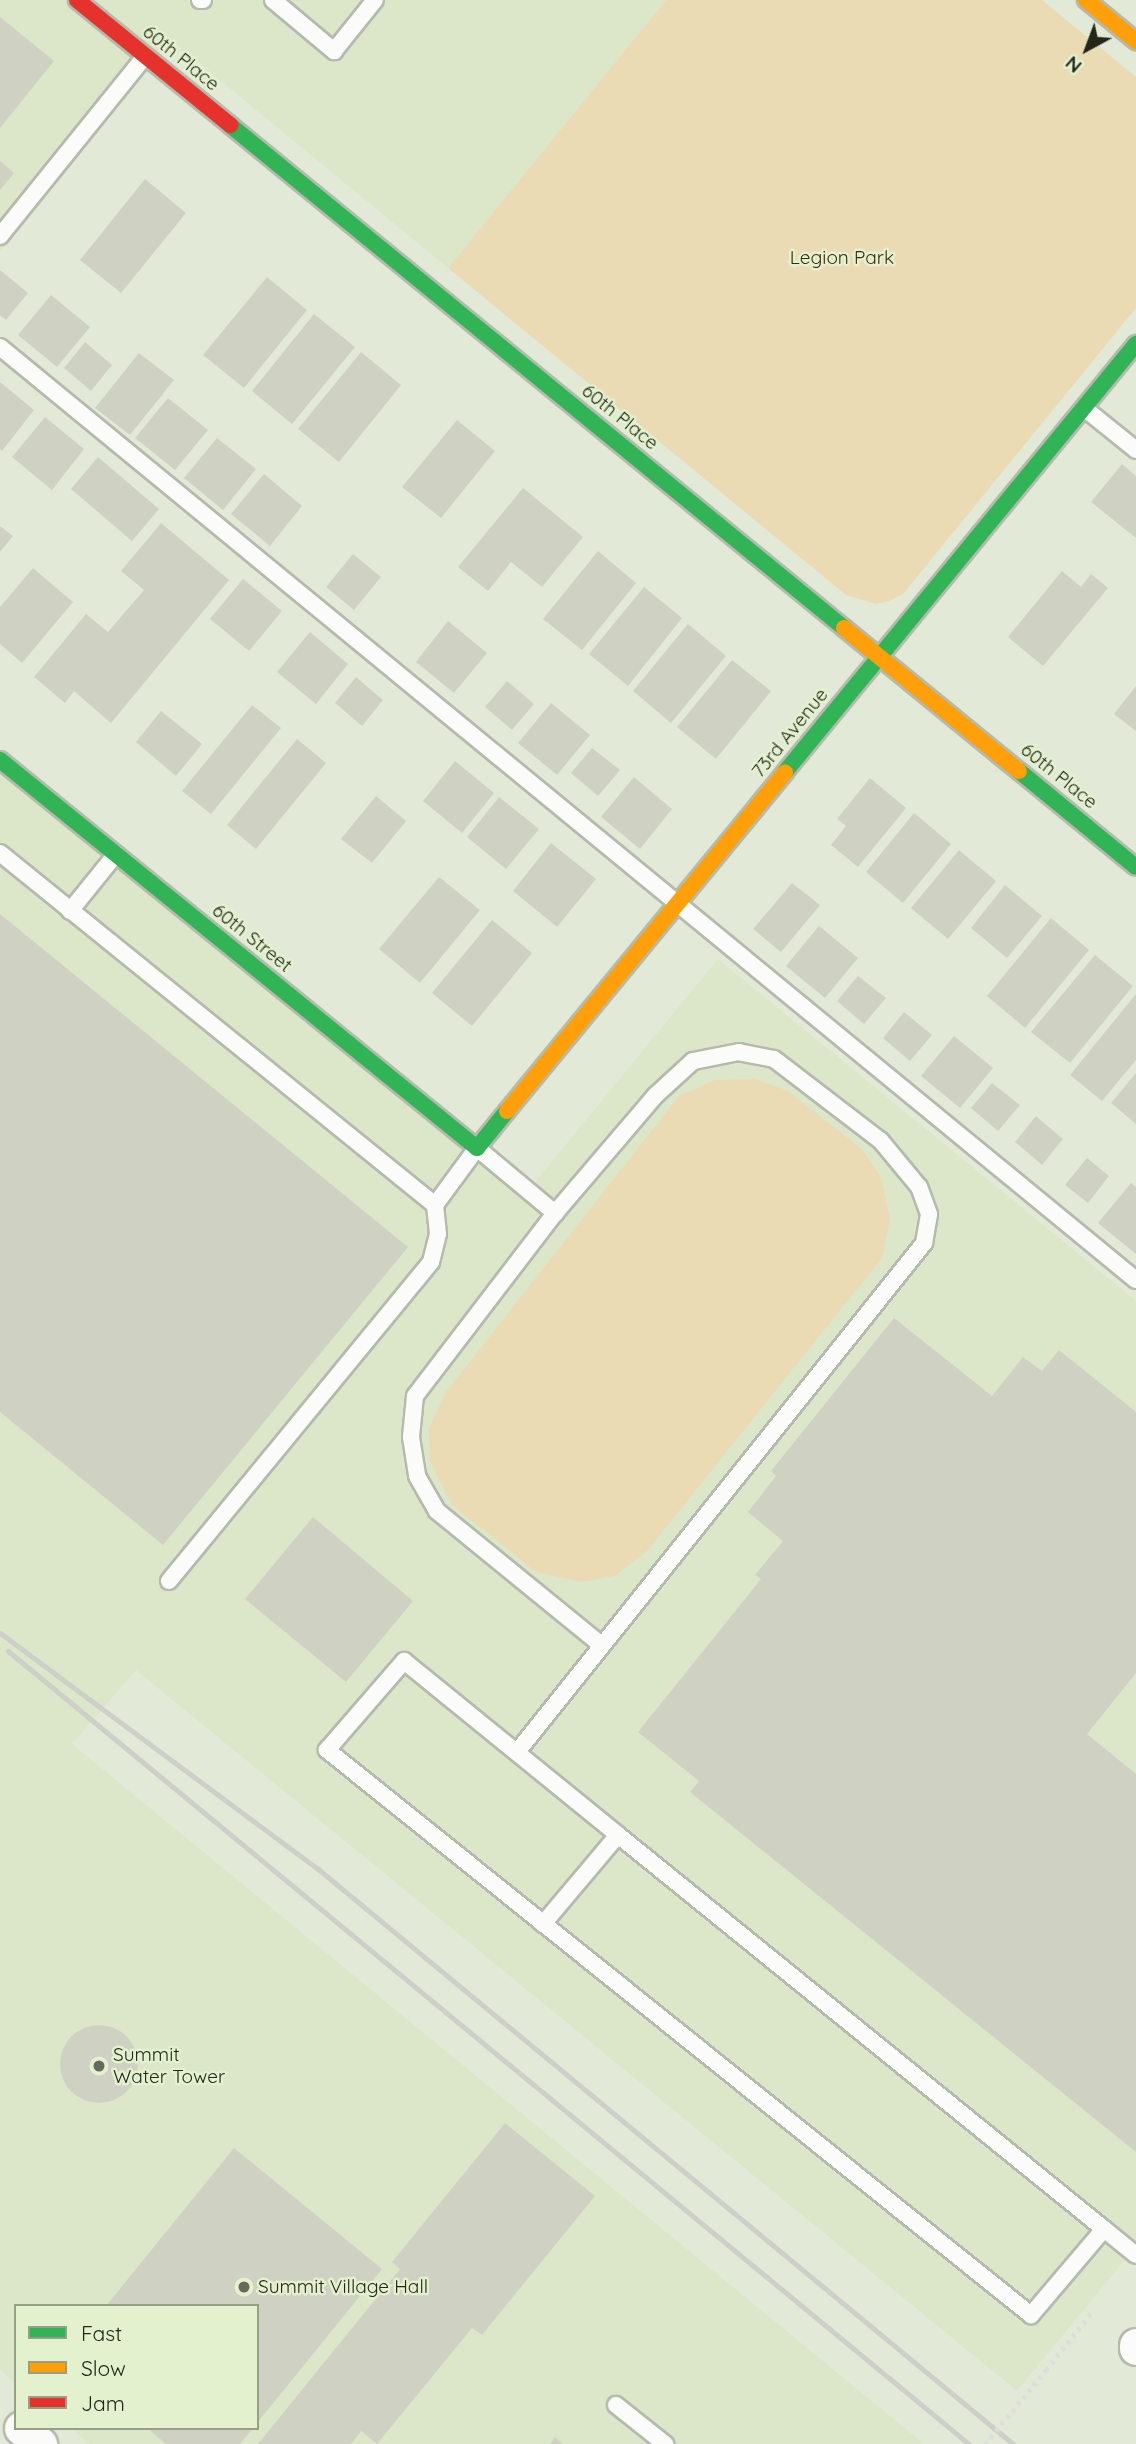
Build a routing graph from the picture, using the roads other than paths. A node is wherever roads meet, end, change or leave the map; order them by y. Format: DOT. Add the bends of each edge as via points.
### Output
graph roads {
  1 [pos="77,0"];
  2 [pos="273,0"];
  3 [pos="375,0"];
  4 [pos="1086,0"];
  5 [pos="1136,41"];
  6 [pos="145,56"];
  7 [pos="0,236"];
  8 [pos="1136,344"];
  9 [pos="0,347"];
  10 [pos="1084,408"];
  11 [pos="1136,450"];
  12 [pos="879,657"];
  13 [pos="0,760"];
  14 [pos="0,853"];
  15 [pos="116,854"];
  16 [pos="1136,867"];
  17 [pos="678,903"];
  18 [pos="70,911"];
  19 [pos="477,1149"];
  20 [pos="435,1205"];
  21 [pos="555,1213"];
  22 [pos="1136,1280"];
  23 [pos="169,1581"];
  24 [pos="600,1644"];
  25 [pos="517,1752"];
  26 [pos="618,1835"];
  27 [pos="543,1924"];
  28 [pos="1104,2229"];
  29 [pos="1136,2255"];
  30 [pos="615,2404"];
  31 [pos="0,2411"];
  32 [pos="14,2422"];
  33 [pos="23,2430"];
  34 [pos="40,2444"];
  35 [pos="665,2444"];
  1 -- 6 [label="street, 60th Place"];
  2 -- 3 [label="lane" via="334,51"];
  4 -- 5 [label="street"];
  6 -- 7 [label="lane"];
  6 -- 12 [label="street, 60th Place"];
  8 -- 10 [label="street, 73rd Avenue"];
  9 -- 17 [label="lane"];
  10 -- 11 [label="lane"];
  10 -- 12 [label="street, 73rd Avenue"];
  12 -- 16 [label="street, 60th Place"];
  12 -- 17 [label="street, 73rd Avenue"];
  13 -- 15 [label="street, 60th Street"];
  14 -- 18 [label="lane"];
  15 -- 18 [label="lane"];
  15 -- 19 [label="street, 60th Street"];
  17 -- 19 [label="street, 73rd Avenue"];
  17 -- 22 [label="lane"];
  18 -- 20 [label="lane"];
  19 -- 20 [label="lane"];
  19 -- 21 [label="lane"];
  20 -- 23 [label="lane" via="438,1234 431,1262"];
  21 -- 24 [label="lane" via="415,1396 411,1437 417,1476 438,1511"];
  21 -- 24 [label="lane" via="655,1096 693,1061 739,1052 774,1059 881,1141 919,1187 929,1214 924,1243"];
  24 -- 25 [label="lane"];
  25 -- 26 [label="lane"];
  25 -- 27 [label="lane" via="404,1661 327,1750"];
  26 -- 27 [label="lane"];
  26 -- 28 [label="lane"];
  27 -- 28 [label="lane" via="1031,2315"];
  28 -- 29 [label="lane"];
  30 -- 35 [label="lane"];
  31 -- 32 [label="street"];
  33 -- 34 [label="street"];
}
